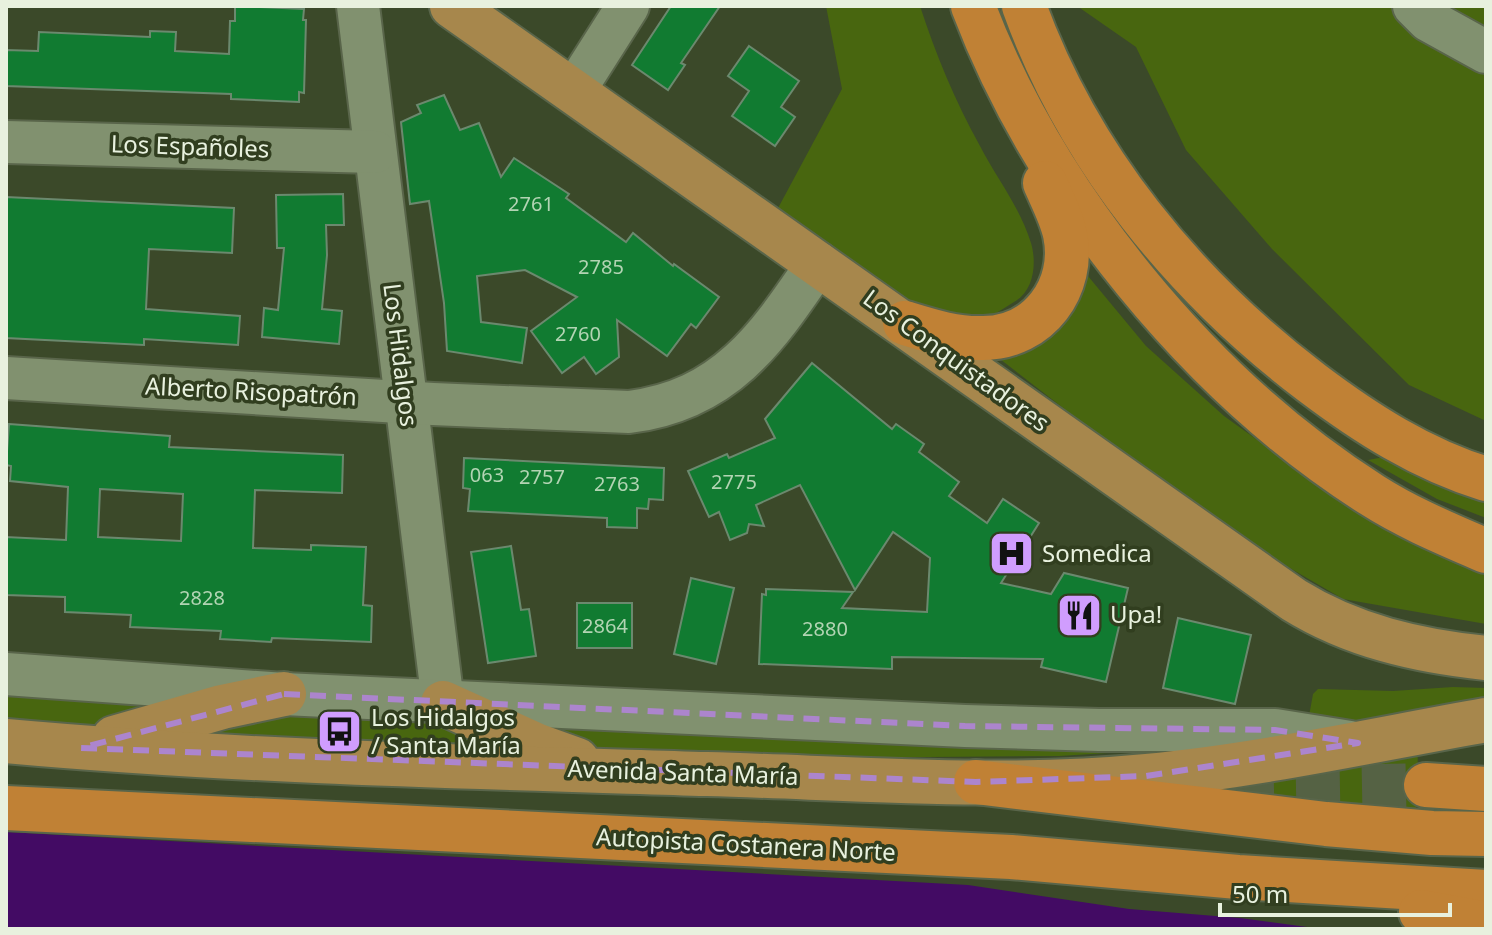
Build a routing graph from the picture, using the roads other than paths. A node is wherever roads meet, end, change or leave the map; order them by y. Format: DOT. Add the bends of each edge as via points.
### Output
graph roads {
  1 [pos="358,6"];
  2 [pos="452,6"];
  3 [pos="628,6"];
  4 [pos="973,6"];
  5 [pos="1024,6"];
  6 [pos="1414,6"];
  7 [pos="992,51"];
  8 [pos="1486,52"];
  9 [pos="574,91"];
  10 [pos="6,142"];
  11 [pos="375,152"];
  12 [pos="818,263"];
  13 [pos="905,323"];
  14 [pos="6,378"];
  15 [pos="405,402"];
  16 [pos="1486,479"];
  17 [pos="1486,551"];
  18 [pos="1486,658"];
  19 [pos="6,674"];
  20 [pos="284,694"];
  21 [pos="443,703"];
  22 [pos="1486,720"];
  23 [pos="6,741"];
  24 [pos="1358,743"];
  25 [pos="81,748"];
  26 [pos="614,771"];
  27 [pos="976,782"];
  28 [pos="1486,782"];
  29 [pos="1486,789"];
  30 [pos="6,808"];
  31 [pos="1486,834"];
  32 [pos="1238,877"];
  33 [pos="1486,892"];
  34 [pos="1486,924"];
  1 -- 11 [label="street, Los Hidalgos"];
  2 -- 9 [label="main road, Los Conquistadores"];
  3 -- 9 [label="street"];
  4 -- 7 [label="highway"];
  5 -- 16 [label="highway" via="1092,146 1193,278 1268,349 1367,423 1412,449"];
  6 -- 8 [label="street" via="1428,20"];
  7 -- 13 [label="highway" via="1008,101 1062,222 1067,251 1062,283 1044,313 1001,337 956,337"];
  7 -- 17 [label="highway" via="1038,140 1103,239 1213,366 1350,481 1415,520"];
  9 -- 12 [label="main road, Los Conquistadores"];
  10 -- 11 [label="street, Los Españoles"];
  11 -- 15 [label="street, Los Hidalgos"];
  12 -- 13 [label="main road, Los Conquistadores"];
  12 -- 15 [label="street, Alberto Risopatrón" via="744,361 680,401 629,412"];
  13 -- 18 [label="main road, Los Conquistadores" via="1318,614 1387,641"];
  14 -- 15 [label="street, Alberto Risopatrón"];
  15 -- 21 [label="street, Los Hidalgos"];
  19 -- 20 [label="street, Avenida Santa María"];
  20 -- 21 [label="street, Avenida Santa María"];
  20 -- 25 [label="main road"];
  21 -- 24 [label="street, Avenida Santa María" via="1084,730 1275,730"];
  21 -- 26 [label="main road" via="538,746"];
  22 -- 24 [label="main road, Avenida Santa María"];
  23 -- 25 [label="main road, Avenida Santa María"];
  24 -- 27 [label="main road, Avenida Santa María" via="1146,776"];
  25 -- 26 [label="main road, Avenida Santa María"];
  26 -- 27 [label="main road, Avenida Santa María"];
  27 -- 31 [label="highway" via="1326,824"];
  28 -- 29 [label="highway" via="1427,785"];
  30 -- 32 [label="highway, Autopista Costanera Norte" via="1011,857"];
  32 -- 33 [label="highway, Autopista Costanera Norte"];
  32 -- 34 [label="highway"];
}
